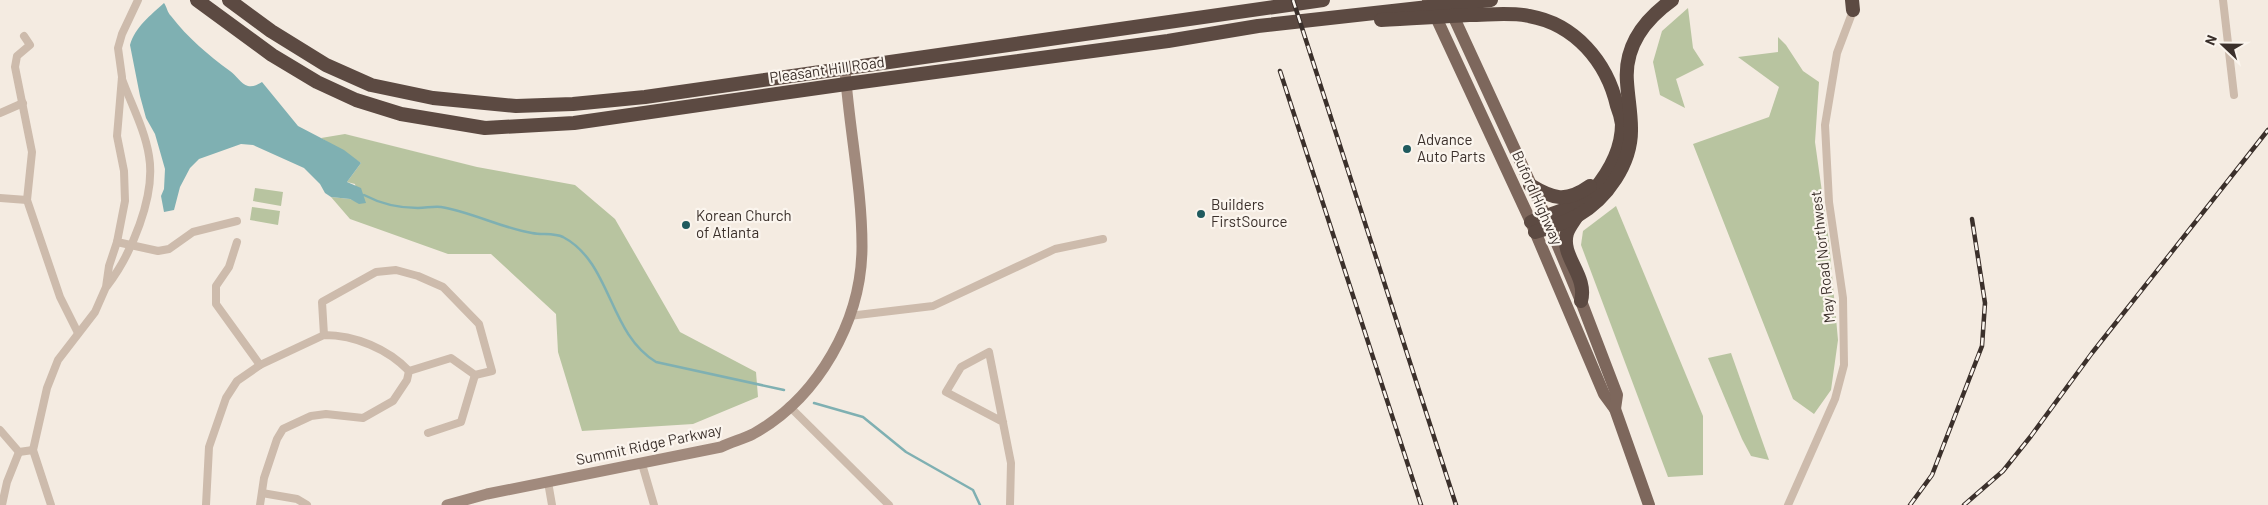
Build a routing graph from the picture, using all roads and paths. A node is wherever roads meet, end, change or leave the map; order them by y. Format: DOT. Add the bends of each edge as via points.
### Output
graph roads {
  1 [pos="138,0"];
  2 [pos="197,0"];
  3 [pos="229,0"];
  4 [pos="1272,0"];
  5 [pos="1323,0"];
  6 [pos="1428,0"];
  7 [pos="1446,0"];
  8 [pos="1491,0"];
  9 [pos="1672,0"];
  10 [pos="2222,0"];
  11 [pos="1854,3"];
  12 [pos="1214,14"];
  13 [pos="1258,26"];
  14 [pos="24,36"];
  15 [pos="845,69"];
  16 [pos="122,77"];
  17 [pos="846,84"];
  18 [pos="1614,90"];
  19 [pos="2234,95"];
  20 [pos="23,103"];
  21 [pos="0,113"];
  22 [pos="1530,184"];
  23 [pos="0,198"];
  24 [pos="27,200"];
  25 [pos="1577,216"];
  26 [pos="237,221"];
  27 [pos="1547,221"];
  28 [pos="1533,227"];
  29 [pos="1103,239"];
  30 [pos="117,242"];
  31 [pos="237,242"];
  32 [pos="131,246"];
  33 [pos="106,287"];
  34 [pos="1581,300"];
  35 [pos="849,316"];
  36 [pos="78,333"];
  37 [pos="324,335"];
  38 [pos="260,364"];
  39 [pos="409,371"];
  40 [pos="475,375"];
  41 [pos="789,406"];
  42 [pos="1615,409"];
  43 [pos="1003,422"];
  44 [pos="0,430"];
  45 [pos="428,433"];
  46 [pos="33,450"];
  47 [pos="19,452"];
  48 [pos="642,464"];
  49 [pos="548,482"];
  50 [pos="262,493"];
  51 [pos="2,505"];
  52 [pos="51,505"];
  53 [pos="206,505"];
  54 [pos="260,505"];
  55 [pos="307,505"];
  56 [pos="447,505"];
  57 [pos="552,505"];
  58 [pos="654,505"];
  59 [pos="889,505"];
  60 [pos="1010,505"];
  61 [pos="1649,505"];
  62 [pos="1788,505"];
  1 -- 16 [label="street" via="118,48"];
  2 -- 17 [label="highway, Pleasant Hill Road" via="272,55 317,82 356,100 401,114 485,128 574,123"];
  3 -- 15 [label="highway, Pleasant Hill Road" via="326,65 370,85 433,98 516,106 573,104"];
  4 -- 12 [label="highway"];
  5 -- 12 [label="highway, Pleasant Hill Road"];
  6 -- 28 [label="main road, Buford Highway"];
  7 -- 22 [label="main road, Buford Highway"];
  8 -- 13 [label="highway, Pleasant Hill Road"];
  9 -- 25 [label="highway" via="1654,13 1642,28 1628,60 1626,80 1631,130 1618,175 1604,194"];
  10 -- 19 [label="street"];
  11 -- 62 [label="street, May Road Northwest" via="1837,53 1825,125 1829,202 1843,298 1844,365 1835,399"];
  12 -- 15 [label="highway, Pleasant Hill Road"];
  13 -- 17 [label="highway, Pleasant Hill Road"];
  13 -- 18 [label="highway" via="1503,14 1530,16 1557,25 1588,48"];
  14 -- 20 [label="street" via="30,45 17,56 15,67"];
  15 -- 17 [label="street, Summit Ridge Parkway"];
  16 -- 30 [label="street" via="117,136 124,171 125,201"];
  16 -- 32 [label="street" via="149,156 149,186"];
  17 -- 35 [label="street, Summit Ridge Parkway" via="861,207 862,248"];
  18 -- 22 [label="highway" via="1616,127 1612,148 1606,165 1592,185 1579,194 1564,198 1553,197"];
  18 -- 27 [label="highway" via="1622,124 1610,168 1594,191"];
  20 -- 21 [label="street"];
  20 -- 24 [label="street" via="32,152"];
  22 -- 27 [label="main road, Buford Highway"];
  23 -- 24 [label="street"];
  24 -- 36 [label="street" via="60,298"];
  25 -- 27 [label="highway"];
  25 -- 34 [label="highway" via="1567,232 1566,246 1584,290"];
  26 -- 32 [label="street" via="193,232 168,250"];
  27 -- 28 [label="highway"];
  27 -- 34 [label="main road, Buford Highway"];
  28 -- 42 [label="main road, Buford Highway" via="1604,394"];
  29 -- 35 [label="street" via="1055,249 933,306"];
  30 -- 32 [label="street"];
  30 -- 33 [label="street"];
  31 -- 38 [label="street" via="229,267 216,286 216,304"];
  32 -- 33 [label="street" via="119,271"];
  33 -- 36 [label="street" via="95,312"];
  34 -- 42 [label="main road, Buford Highway" via="1617,395"];
  35 -- 41 [label="street, Summit Ridge Parkway" via="815,382"];
  36 -- 46 [label="street" via="58,360 47,388"];
  37 -- 38 [label="street"];
  37 -- 39 [label="street" via="336,335 369,345 386,353"];
  37 -- 40 [label="street" via="322,302 376,272 396,270 443,287 479,324 492,372"];
  38 -- 53 [label="street" via="237,380 226,398 209,448"];
  39 -- 40 [label="street" via="451,358"];
  39 -- 50 [label="street" via="393,401 363,418 326,414 312,416 283,429 277,439"];
  40 -- 45 [label="street" via="461,422"];
  41 -- 48 [label="street, Summit Ridge Parkway" via="753,434 721,447"];
  41 -- 59 [label="street"];
  42 -- 61 [label="main road, Buford Highway"];
  43 -- 43 [label="street" via="1000,404 989,352 961,366 946,392"];
  43 -- 60 [label="street" via="1012,463"];
  44 -- 47 [label="street"];
  46 -- 47 [label="street"];
  46 -- 52 [label="street"];
  47 -- 51 [label="street"];
  48 -- 49 [label="street, Summit Ridge Parkway"];
  48 -- 58 [label="street"];
  49 -- 56 [label="street, Summit Ridge Parkway"];
  49 -- 57 [label="street"];
  50 -- 54 [label="street"];
  50 -- 55 [label="street" via="297,499"];
}
